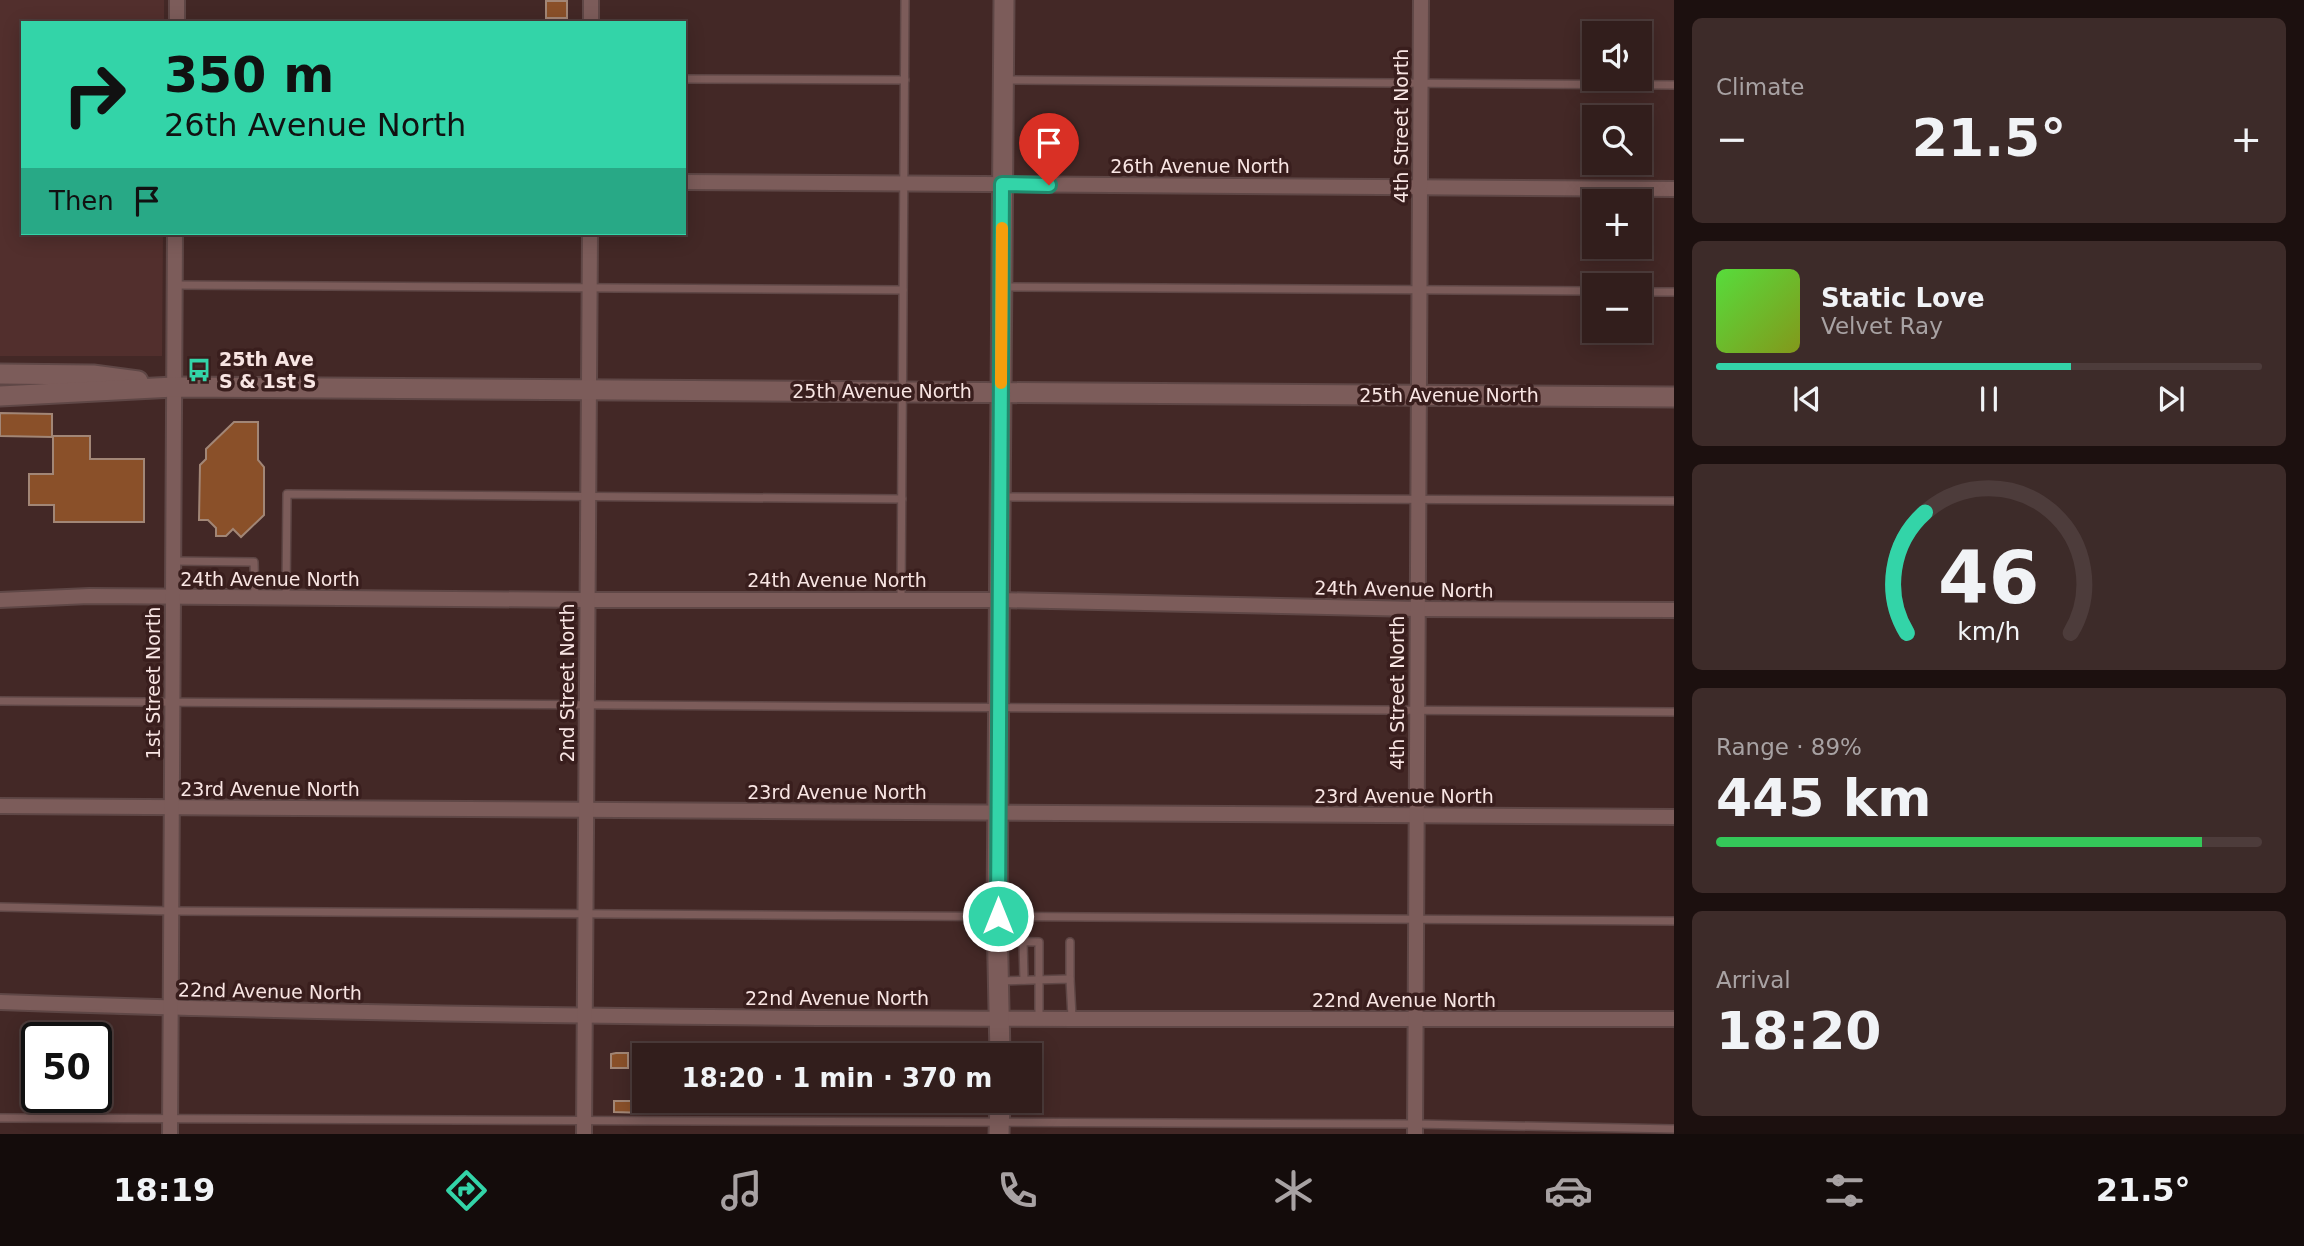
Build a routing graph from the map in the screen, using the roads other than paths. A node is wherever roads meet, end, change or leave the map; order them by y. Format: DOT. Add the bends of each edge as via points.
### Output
graph roads {
  1 [pos="177,0"];
  2 [pos="591,0"];
  3 [pos="905,0"];
  4 [pos="1004,0"];
  5 [pos="1421,0"];
  6 [pos="177,21"];
  7 [pos="591,21"];
  8 [pos="686,79"];
  9 [pos="905,80"];
  10 [pos="1003,80"];
  11 [pos="1420,83"];
  12 [pos="1674,85"];
  13 [pos="686,182"];
  14 [pos="904,184"];
  15 [pos="1002,184"];
  16 [pos="1420,187"];
  17 [pos="1674,189"];
  18 [pos="175,235"];
  19 [pos="590,235"];
  20 [pos="175,285"];
  21 [pos="1002,286"];
  22 [pos="589,288"];
  23 [pos="903,290"];
  24 [pos="1419,290"];
  25 [pos="1582,291"];
  26 [pos="1652,292"];
  27 [pos="1674,292"];
  28 [pos="0,374"];
  29 [pos="174,387"];
  30 [pos="589,390"];
  31 [pos="902,391"];
  32 [pos="1001,392"];
  33 [pos="1418,395"];
  34 [pos="0,396"];
  35 [pos="1674,397"];
  36 [pos="588,496"];
  37 [pos="1000,497"];
  38 [pos="902,499"];
  39 [pos="1418,499"];
  40 [pos="1674,501"];
  41 [pos="174,561"];
  42 [pos="173,598"];
  43 [pos="255,598"];
  44 [pos="286,598"];
  45 [pos="0,600"];
  46 [pos="587,600"];
  47 [pos="901,600"];
  48 [pos="1000,600"];
  49 [pos="1417,609"];
  50 [pos="1674,610"];
  51 [pos="0,701"];
  52 [pos="173,702"];
  53 [pos="587,705"];
  54 [pos="999,707"];
  55 [pos="1416,710"];
  56 [pos="1674,712"];
  57 [pos="0,806"];
  58 [pos="172,807"];
  59 [pos="586,810"];
  60 [pos="998,813"];
  61 [pos="1416,816"];
  62 [pos="1674,817"];
  63 [pos="0,907"];
  64 [pos="171,911"];
  65 [pos="585,913"];
  66 [pos="998,916"];
  67 [pos="1415,919"];
  68 [pos="1674,921"];
  69 [pos="998,941"];
  70 [pos="1023,941"];
  71 [pos="1070,942"];
  72 [pos="1039,979"];
  73 [pos="1070,979"];
  74 [pos="1024,980"];
  75 [pos="999,981"];
  76 [pos="0,1002"];
  77 [pos="171,1008"];
  78 [pos="585,1016"];
  79 [pos="1039,1017"];
  80 [pos="1072,1017"];
  81 [pos="1000,1018"];
  82 [pos="1416,1019"];
  83 [pos="1674,1019"];
  84 [pos="1000,1043"];
  85 [pos="0,1118"];
  86 [pos="170,1127"];
  87 [pos="584,1128"];
  88 [pos="1000,1128"];
  89 [pos="1416,1129"];
  90 [pos="1674,1129"];
  1 -- 6 [label="street"];
  2 -- 7 [label="street"];
  3 -- 9 [label="lane"];
  4 -- 10 [label="street"];
  5 -- 11 [label="street, 4th Street North"];
  8 -- 9 [label="lane"];
  9 -- 14 [label="lane"];
  10 -- 11 [label="lane"];
  10 -- 15 [label="street"];
  11 -- 12 [label="lane"];
  11 -- 16 [label="street, 4th Street North"];
  13 -- 14 [label="street, 26th Avenue North"];
  14 -- 15 [label="street, 26th Avenue North"];
  14 -- 23 [label="lane"];
  15 -- 16 [label="street, 26th Avenue North"];
  15 -- 21 [label="street"];
  16 -- 17 [label="street, 26th Avenue North"];
  16 -- 24 [label="street, 4th Street North"];
  18 -- 20 [label="street, 1st Street North"];
  19 -- 22 [label="street, 2nd Street North"];
  20 -- 22 [label="lane"];
  20 -- 29 [label="street, 1st Street North"];
  21 -- 24 [label="lane"];
  21 -- 32 [label="street"];
  22 -- 23 [label="lane"];
  22 -- 30 [label="street, 2nd Street North"];
  23 -- 31 [label="lane"];
  24 -- 25 [label="lane"];
  24 -- 33 [label="street, 4th Street North"];
  26 -- 27 [label="lane"];
  28 -- 29 [label="street, 25th Avenue North" via="93,375"];
  29 -- 30 [label="street, 25th Avenue North"];
  29 -- 34 [label="street, 25th Avenue North"];
  29 -- 41 [label="street, 1st Street North"];
  30 -- 31 [label="street, 25th Avenue North"];
  30 -- 36 [label="street, 2nd Street North"];
  31 -- 32 [label="street, 25th Avenue North"];
  31 -- 38 [label="lane"];
  32 -- 33 [label="street, 25th Avenue North"];
  32 -- 37 [label="street"];
  33 -- 35 [label="street, 25th Avenue North"];
  33 -- 39 [label="street, 4th Street North"];
  36 -- 38 [label="lane"];
  36 -- 44 [label="lane" via="287,495"];
  36 -- 46 [label="street, 2nd Street North"];
  37 -- 39 [label="lane"];
  37 -- 48 [label="street"];
  38 -- 47 [label="lane"];
  39 -- 40 [label="lane"];
  39 -- 49 [label="street, 4th Street North"];
  41 -- 42 [label="street, 1st Street North"];
  41 -- 43 [label="lane" via="254,562"];
  42 -- 43 [label="street, 24th Avenue North"];
  42 -- 45 [label="street, 24th Avenue North"];
  42 -- 52 [label="street, 1st Street North"];
  43 -- 44 [label="street, 24th Avenue North"];
  44 -- 46 [label="street, 24th Avenue North"];
  46 -- 47 [label="street, 24th Avenue North"];
  46 -- 53 [label="street, 2nd Street North"];
  47 -- 48 [label="street, 24th Avenue North"];
  48 -- 49 [label="street, 24th Avenue North"];
  48 -- 54 [label="street"];
  49 -- 50 [label="street, 24th Avenue North"];
  49 -- 55 [label="street, 4th Street North"];
  51 -- 52 [label="lane"];
  52 -- 53 [label="lane"];
  52 -- 58 [label="street, 1st Street North"];
  53 -- 54 [label="lane"];
  53 -- 59 [label="street, 2nd Street North"];
  54 -- 55 [label="lane"];
  54 -- 60 [label="street"];
  55 -- 56 [label="lane"];
  55 -- 61 [label="street, 4th Street North"];
  57 -- 58 [label="street, 23rd Avenue North"];
  58 -- 59 [label="street, 23rd Avenue North"];
  58 -- 64 [label="street, 1st Street North"];
  59 -- 60 [label="street, 23rd Avenue North"];
  59 -- 65 [label="street, 2nd Street North"];
  60 -- 61 [label="street, 23rd Avenue North"];
  60 -- 66 [label="street"];
  61 -- 62 [label="street, 23rd Avenue North"];
  61 -- 67 [label="street, 4th Street North"];
  63 -- 64 [label="lane"];
  64 -- 65 [label="lane"];
  64 -- 77 [label="street, 1st Street North"];
  65 -- 66 [label="lane"];
  65 -- 78 [label="street, 2nd Street North"];
  66 -- 67 [label="lane"];
  66 -- 69 [label="street"];
  67 -- 68 [label="lane"];
  67 -- 82 [label="street, 4th Street North"];
  69 -- 70 [label="lane"];
  69 -- 75 [label="street"];
  70 -- 72 [label="lane" via="1039,942"];
  70 -- 74 [label="lane"];
  71 -- 73 [label="lane"];
  72 -- 73 [label="lane"];
  72 -- 74 [label="lane"];
  72 -- 79 [label="lane"];
  73 -- 80 [label="lane"];
  74 -- 75 [label="lane"];
  75 -- 81 [label="street"];
  76 -- 77 [label="street, 22nd Avenue North"];
  77 -- 78 [label="street, 22nd Avenue North"];
  77 -- 86 [label="street, 1st Street North"];
  78 -- 81 [label="street, 22nd Avenue North"];
  78 -- 87 [label="street, 2nd Street North"];
  79 -- 80 [label="street, 22nd Avenue North"];
  79 -- 81 [label="street, 22nd Avenue North"];
  80 -- 82 [label="street, 22nd Avenue North"];
  81 -- 84 [label="street"];
  82 -- 83 [label="street, 22nd Avenue North"];
  82 -- 89 [label="street, 4th Street North"];
  85 -- 86 [label="lane"];
  86 -- 87 [label="lane"];
  87 -- 88 [label="lane"];
  88 -- 89 [label="lane"];
  89 -- 90 [label="lane"];
}
